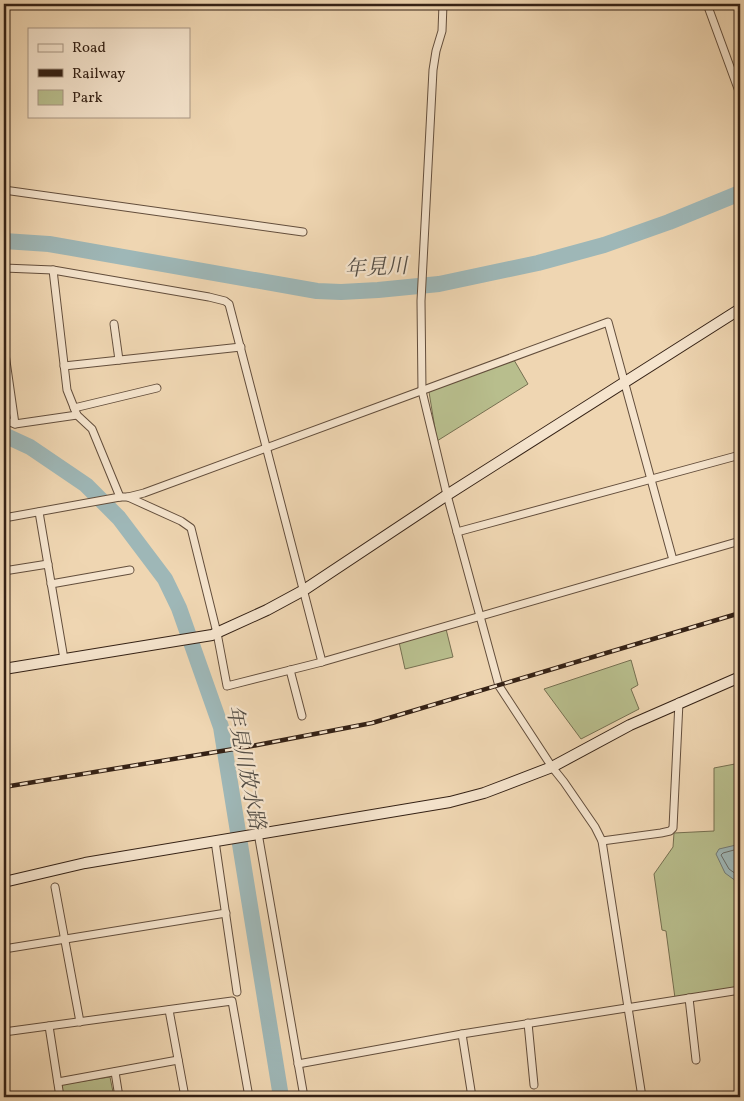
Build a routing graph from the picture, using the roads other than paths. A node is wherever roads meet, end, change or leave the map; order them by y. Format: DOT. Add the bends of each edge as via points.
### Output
graph roads {
  1 [pos="13,4"];
  2 [pos="443,4"];
  3 [pos="706,4"];
  4 [pos="4,7"];
  5 [pos="740,94"];
  6 [pos="4,190"];
  7 [pos="303,232"];
  8 [pos="4,268"];
  9 [pos="54,270"];
  10 [pos="740,309"];
  11 [pos="114,324"];
  12 [pos="241,347"];
  13 [pos="4,348"];
  14 [pos="119,360"];
  15 [pos="64,366"];
  16 [pos="625,382"];
  17 [pos="157,388"];
  18 [pos="422,391"];
  19 [pos="76,412"];
  20 [pos="4,420"];
  21 [pos="15,424"];
  22 [pos="267,446"];
  23 [pos="740,455"];
  24 [pos="651,479"];
  25 [pos="447,495"];
  26 [pos="120,497"];
  27 [pos="128,497"];
  28 [pos="39,512"];
  29 [pos="4,518"];
  30 [pos="457,532"];
  31 [pos="740,541"];
  32 [pos="673,560"];
  33 [pos="48,564"];
  34 [pos="4,570"];
  35 [pos="130,570"];
  36 [pos="51,584"];
  37 [pos="304,590"];
  38 [pos="480,616"];
  39 [pos="214,634"];
  40 [pos="64,659"];
  41 [pos="322,662"];
  42 [pos="4,669"];
  43 [pos="290,670"];
  44 [pos="740,677"];
  45 [pos="679,702"];
  46 [pos="302,716"];
  47 [pos="552,767"];
  48 [pos="258,833"];
  49 [pos="218,840"];
  50 [pos="602,841"];
  51 [pos="4,882"];
  52 [pos="54,887"];
  53 [pos="226,912"];
  54 [pos="65,939"];
  55 [pos="4,948"];
  56 [pos="740,990"];
  57 [pos="238,992"];
  58 [pos="689,998"];
  59 [pos="627,1007"];
  60 [pos="169,1010"];
  61 [pos="80,1022"];
  62 [pos="528,1023"];
  63 [pos="49,1026"];
  64 [pos="4,1032"];
  65 [pos="462,1034"];
  66 [pos="178,1060"];
  67 [pos="696,1060"];
  68 [pos="298,1064"];
  69 [pos="115,1072"];
  70 [pos="58,1082"];
  71 [pos="534,1085"];
  72 [pos="60,1097"];
  73 [pos="119,1097"];
  74 [pos="185,1097"];
  75 [pos="248,1097"];
  76 [pos="304,1097"];
  77 [pos="472,1097"];
  78 [pos="642,1097"];
  1 -- 4 [label="street"];
  2 -- 18 [label="street" via="442,31 433,70 421,300"];
  3 -- 5 [label="street"];
  6 -- 7 [label="street"];
  8 -- 9 [label="street"];
  9 -- 12 [label="street" via="225,301 231,308"];
  9 -- 15 [label="street"];
  10 -- 16 [label="street"];
  11 -- 14 [label="street"];
  12 -- 14 [label="street"];
  12 -- 22 [label="street"];
  13 -- 21 [label="street"];
  14 -- 15 [label="street"];
  15 -- 19 [label="street" via="67,390"];
  16 -- 18 [label="street" via="608,322"];
  16 -- 24 [label="street"];
  16 -- 25 [label="street"];
  17 -- 19 [label="street"];
  18 -- 22 [label="street"];
  18 -- 25 [label="street"];
  19 -- 21 [label="street"];
  19 -- 26 [label="street" via="92,429"];
  20 -- 21 [label="street"];
  22 -- 27 [label="street"];
  22 -- 37 [label="street"];
  23 -- 24 [label="street"];
  24 -- 30 [label="street"];
  24 -- 32 [label="street"];
  25 -- 30 [label="street"];
  25 -- 37 [label="street"];
  26 -- 27 [label="street"];
  26 -- 28 [label="street"];
  27 -- 39 [label="street" via="191,528"];
  28 -- 29 [label="street"];
  28 -- 33 [label="street"];
  30 -- 38 [label="street"];
  31 -- 32 [label="street"];
  32 -- 38 [label="street"];
  33 -- 34 [label="street"];
  33 -- 36 [label="street"];
  35 -- 36 [label="street"];
  36 -- 40 [label="street"];
  37 -- 39 [label="street"];
  37 -- 41 [label="street"];
  38 -- 41 [label="street"];
  38 -- 47 [label="street" via="499,686"];
  39 -- 40 [label="street"];
  39 -- 43 [label="street" via="228,686"];
  40 -- 42 [label="street"];
  41 -- 43 [label="street"];
  43 -- 46 [label="street"];
  44 -- 45 [label="street"];
  45 -- 47 [label="street"];
  45 -- 50 [label="street" via="673,828 661,833"];
  47 -- 48 [label="street" via="484,793 450,802"];
  47 -- 50 [label="street"];
  48 -- 49 [label="street"];
  48 -- 68 [label="street"];
  49 -- 51 [label="street" via="85,863"];
  49 -- 53 [label="street"];
  50 -- 59 [label="street"];
  52 -- 54 [label="street"];
  53 -- 54 [label="street"];
  53 -- 57 [label="street"];
  54 -- 55 [label="street"];
  54 -- 61 [label="street"];
  56 -- 58 [label="street"];
  58 -- 59 [label="street"];
  58 -- 67 [label="street"];
  59 -- 62 [label="street"];
  59 -- 78 [label="street"];
  60 -- 61 [label="street"];
  60 -- 66 [label="street"];
  60 -- 75 [label="street" via="232,1001"];
  61 -- 63 [label="street"];
  62 -- 65 [label="street"];
  62 -- 71 [label="street"];
  63 -- 64 [label="street"];
  63 -- 70 [label="street"];
  65 -- 68 [label="street"];
  65 -- 77 [label="street"];
  66 -- 69 [label="street"];
  66 -- 74 [label="street"];
  68 -- 76 [label="street"];
  69 -- 70 [label="street"];
  69 -- 73 [label="street"];
  70 -- 72 [label="street"];
}
